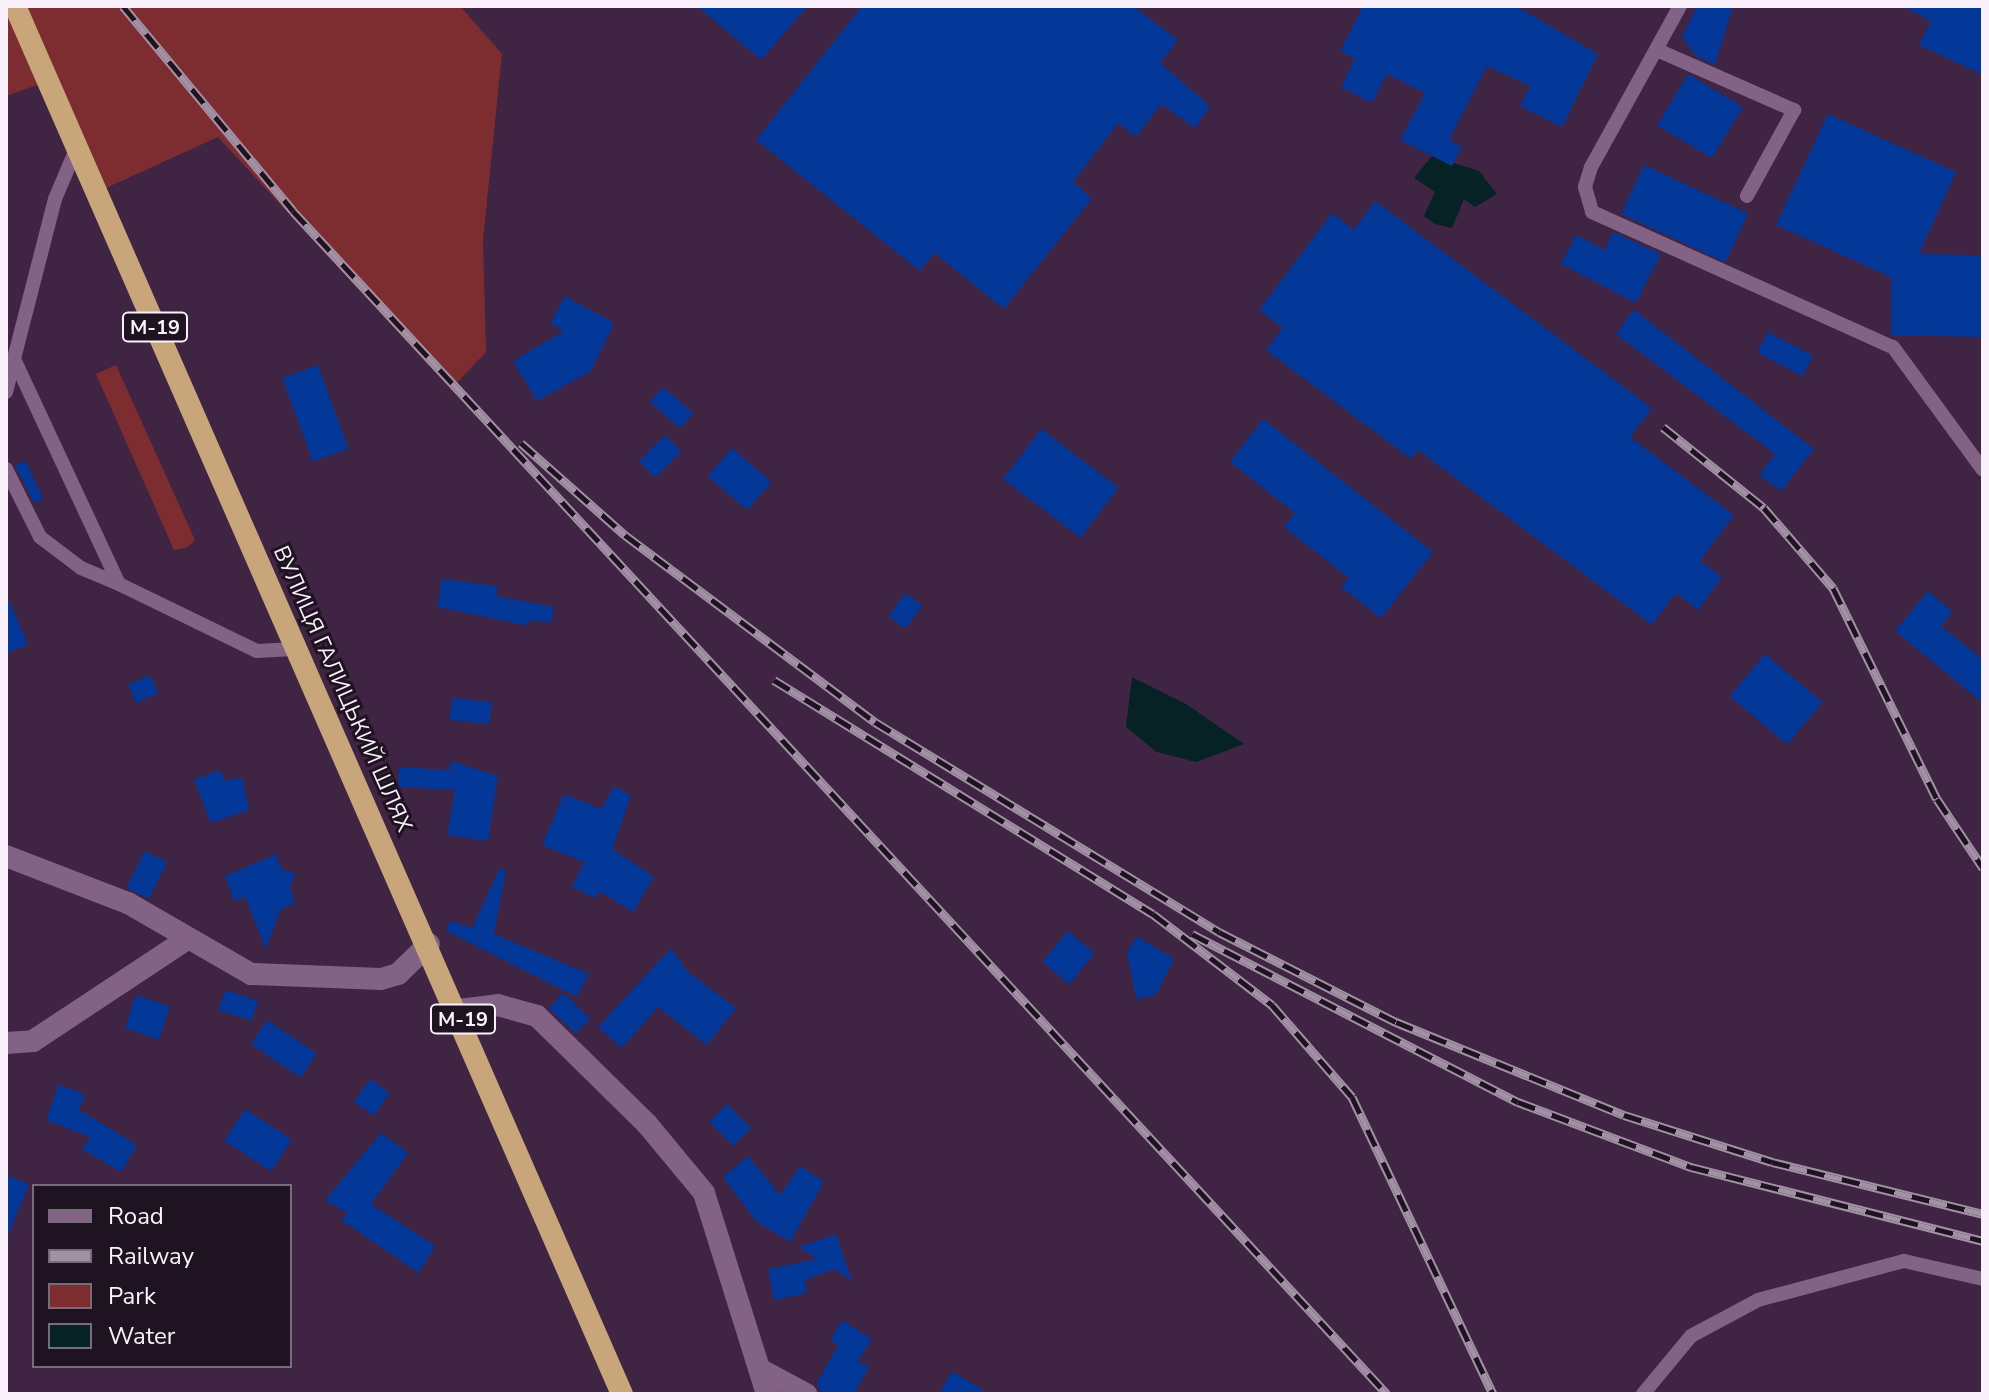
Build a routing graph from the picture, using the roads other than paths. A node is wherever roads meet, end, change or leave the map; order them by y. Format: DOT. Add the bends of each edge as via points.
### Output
graph roads {
  1 [pos="15,6"];
  2 [pos="1680,6"];
  3 [pos="1657,50"];
  4 [pos="77,147"];
  5 [pos="1747,196"];
  6 [pos="14,359"];
  7 [pos="6,392"];
  8 [pos="6,469"];
  9 [pos="1983,470"];
  10 [pos="119,584"];
  11 [pos="294,649"];
  12 [pos="6,856"];
  13 [pos="184,941"];
  14 [pos="429,944"];
  15 [pos="459,1010"];
  16 [pos="6,1043"];
  17 [pos="1983,1279"];
  18 [pos="763,1371"];
  19 [pos="622,1394"];
  20 [pos="767,1394"];
  21 [pos="806,1394"];
  22 [pos="1643,1394"];
  1 -- 4 [label="highway, ВУЛИЦЯ ГАЛИЦЬКИЙ ШЛЯХ / М-19"];
  2 -- 3 [label="lane"];
  3 -- 5 [label="lane" via="1794,110"];
  3 -- 9 [label="lane" via="1591,167 1585,187 1592,212 1893,347"];
  4 -- 6 [label="lane" via="55,199"];
  4 -- 11 [label="highway, ВУЛИЦЯ ГАЛИЦЬКИЙ ШЛЯХ / М-19"];
  6 -- 7 [label="lane"];
  6 -- 10 [label="lane"];
  8 -- 10 [label="lane" via="40,537 81,568"];
  10 -- 11 [label="lane" via="257,651"];
  11 -- 14 [label="highway, ВУЛИЦЯ ГАЛИЦЬКИЙ ШЛЯХ / М-19"];
  12 -- 13 [label="street" via="128,903"];
  13 -- 14 [label="street" via="251,974 358,981 398,974"];
  13 -- 16 [label="street" via="33,1041"];
  14 -- 15 [label="highway, ВУЛИЦЯ ГАЛИЦЬКИЙ ШЛЯХ / М-19"];
  15 -- 18 [label="street" via="498,1005 537,1016 647,1124 704,1193"];
  15 -- 19 [label="highway, ВУЛИЦЯ ГАЛИЦЬКИЙ ШЛЯХ / М-19"];
  17 -- 22 [label="lane" via="1904,1261 1758,1300 1691,1336 1646,1382"];
  18 -- 20 [label="street"];
  18 -- 21 [label="street"];
}
